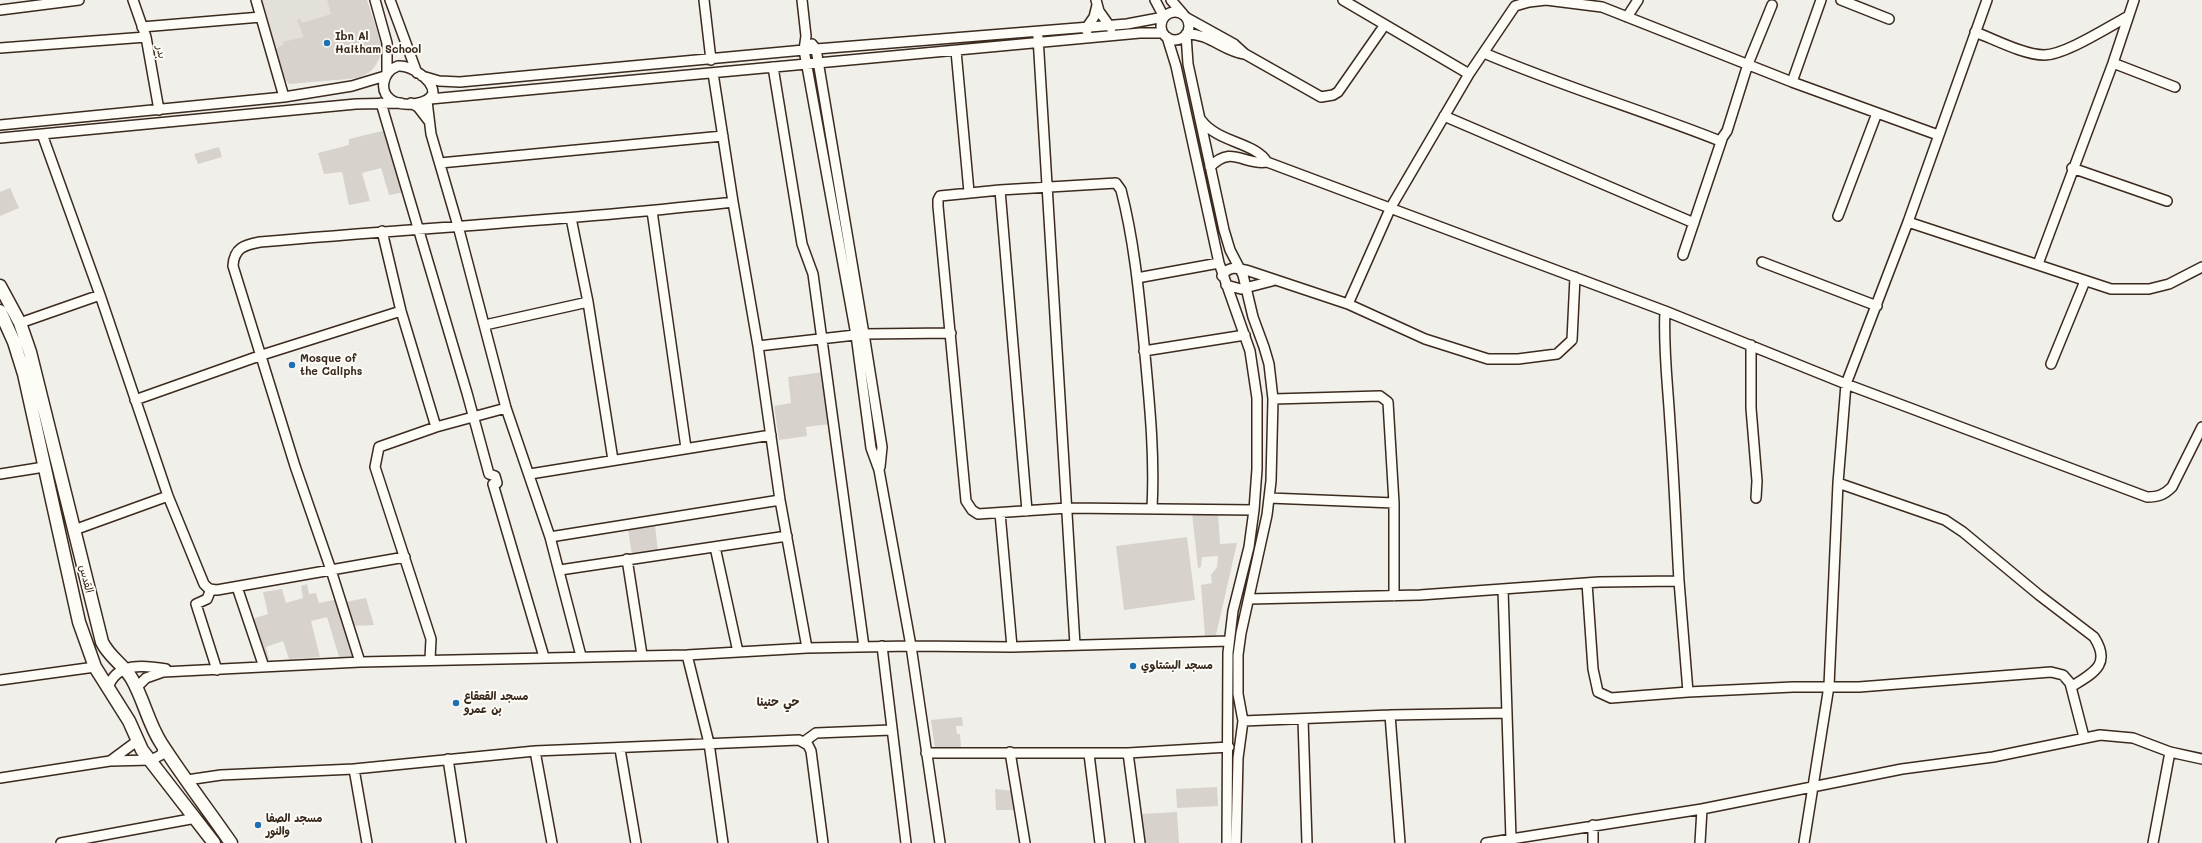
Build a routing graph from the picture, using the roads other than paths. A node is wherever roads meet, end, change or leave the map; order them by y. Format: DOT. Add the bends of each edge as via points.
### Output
graph roads {
  1 [pos="79,0"];
  2 [pos="133,0"];
  3 [pos="256,0"];
  4 [pos="375,0"];
  5 [pos="390,0"];
  6 [pos="704,0"];
  7 [pos="802,0"];
  8 [pos="1154,0"];
  9 [pos="1171,0"];
  10 [pos="1343,0"];
  11 [pos="1638,0"];
  12 [pos="1821,0"];
  13 [pos="1841,0"];
  14 [pos="1987,0"];
  15 [pos="2134,0"];
  16 [pos="1096,2"];
  17 [pos="31,3"];
  18 [pos="1514,3"];
  19 [pos="1772,5"];
  20 [pos="0,10"];
  21 [pos="1185,16"];
  22 [pos="261,17"];
  23 [pos="1164,17"];
  24 [pos="1627,17"];
  25 [pos="2128,17"];
  26 [pos="1889,19"];
  27 [pos="1111,26"];
  28 [pos="1384,26"];
  29 [pos="142,27"];
  30 [pos="1087,28"];
  31 [pos="1038,31"];
  32 [pos="1975,32"];
  33 [pos="1186,34"];
  34 [pos="1165,35"];
  35 [pos="806,36"];
  36 [pos="1112,36"];
  37 [pos="146,37"];
  38 [pos="1088,38"];
  39 [pos="1038,44"];
  40 [pos="0,48"];
  41 [pos="816,49"];
  42 [pos="804,50"];
  43 [pos="956,51"];
  44 [pos="1484,53"];
  45 [pos="1245,54"];
  46 [pos="711,60"];
  47 [pos="818,62"];
  48 [pos="2113,63"];
  49 [pos="808,64"];
  50 [pos="1748,64"];
  51 [pos="773,67"];
  52 [pos="713,73"];
  53 [pos="419,74"];
  54 [pos="1469,74"];
  55 [pos="386,75"];
  56 [pos="1792,82"];
  57 [pos="2175,87"];
  58 [pos="284,97"];
  59 [pos="429,100"];
  60 [pos="381,103"];
  61 [pos="401,103"];
  62 [pos="411,103"];
  63 [pos="159,110"];
  64 [pos="1877,113"];
  65 [pos="1444,116"];
  66 [pos="428,120"];
  67 [pos="1200,120"];
  68 [pos="0,125"];
  69 [pos="42,134"];
  70 [pos="1938,135"];
  71 [pos="723,136"];
  72 [pos="0,138"];
  73 [pos="1722,139"];
  74 [pos="1267,162"];
  75 [pos="440,163"];
  76 [pos="1210,167"];
  77 [pos="2072,168"];
  78 [pos="1048,186"];
  79 [pos="1000,190"];
  80 [pos="968,192"];
  81 [pos="2167,201"];
  82 [pos="733,202"];
  83 [pos="1391,207"];
  84 [pos="652,211"];
  85 [pos="1838,216"];
  86 [pos="571,218"];
  87 [pos="1908,222"];
  88 [pos="1694,223"];
  89 [pos="458,226"];
  90 [pos="417,228"];
  91 [pos="382,231"];
  92 [pos="1683,255"];
  93 [pos="1762,262"];
  94 [pos="1219,263"];
  95 [pos="2038,264"];
  96 [pos="2202,266"];
  97 [pos="1240,269"];
  98 [pos="1576,277"];
  99 [pos="1137,278"];
  100 [pos="1224,281"];
  101 [pos="1276,281"];
  102 [pos="2085,281"];
  103 [pos="0,286"];
  104 [pos="1246,287"];
  105 [pos="100,295"];
  106 [pos="588,302"];
  107 [pos="1348,304"];
  108 [pos="1877,306"];
  109 [pos="0,311"];
  110 [pos="400,311"];
  111 [pos="1665,311"];
  112 [pos="20,323"];
  113 [pos="485,325"];
  114 [pos="951,333"];
  115 [pos="860,334"];
  116 [pos="1245,335"];
  117 [pos="822,338"];
  118 [pos="1751,345"];
  119 [pos="758,346"];
  120 [pos="1144,351"];
  121 [pos="262,355"];
  122 [pos="2051,364"];
  123 [pos="1846,384"];
  124 [pos="1273,399"];
  125 [pos="134,400"];
  126 [pos="506,408"];
  127 [pos="472,418"];
  128 [pos="436,427"];
  129 [pos="2202,428"];
  130 [pos="771,435"];
  131 [pos="686,448"];
  132 [pos="613,460"];
  133 [pos="44,468"];
  134 [pos="0,474"];
  135 [pos="530,474"];
  136 [pos="1838,483"];
  137 [pos="168,496"];
  138 [pos="1269,498"];
  139 [pos="1756,498"];
  140 [pos="780,500"];
  141 [pos="1394,503"];
  142 [pos="1067,508"];
  143 [pos="1152,508"];
  144 [pos="1254,510"];
  145 [pos="1027,511"];
  146 [pos="1000,513"];
  147 [pos="74,530"];
  148 [pos="787,536"];
  149 [pos="550,538"];
  150 [pos="715,547"];
  151 [pos="405,557"];
  152 [pos="627,560"];
  153 [pos="332,570"];
  154 [pos="560,570"];
  155 [pos="1679,581"];
  156 [pos="1587,583"];
  157 [pos="237,587"];
  158 [pos="211,589"];
  159 [pos="1503,589"];
  160 [pos="1394,596"];
  161 [pos="1249,599"];
  162 [pos="1228,641"];
  163 [pos="1075,645"];
  164 [pos="882,646"];
  165 [pos="911,646"];
  166 [pos="864,647"];
  167 [pos="807,648"];
  168 [pos="1012,648"];
  169 [pos="738,652"];
  170 [pos="642,655"];
  171 [pos="687,655"];
  172 [pos="581,656"];
  173 [pos="544,657"];
  174 [pos="430,659"];
  175 [pos="360,662"];
  176 [pos="95,667"];
  177 [pos="264,667"];
  178 [pos="125,669"];
  179 [pos="217,670"];
  180 [pos="178,672"];
  181 [pos="0,680"];
  182 [pos="1829,686"];
  183 [pos="2072,687"];
  184 [pos="108,688"];
  185 [pos="136,688"];
  186 [pos="1688,692"];
  187 [pos="1507,713"];
  188 [pos="1390,715"];
  189 [pos="1303,719"];
  190 [pos="1243,721"];
  191 [pos="1229,722"];
  192 [pos="891,730"];
  193 [pos="2084,737"];
  194 [pos="137,741"];
  195 [pos="805,741"];
  196 [pos="709,743"];
  197 [pos="1229,747"];
  198 [pos="164,748"];
  199 [pos="620,749"];
  200 [pos="535,751"];
  201 [pos="1010,752"];
  202 [pos="2170,752"];
  203 [pos="1128,753"];
  204 [pos="926,754"];
  205 [pos="1089,754"];
  206 [pos="448,759"];
  207 [pos="2202,759"];
  208 [pos="152,760"];
  209 [pos="110,761"];
  210 [pos="354,769"];
  211 [pos="0,778"];
  212 [pos="188,780"];
  213 [pos="1813,788"];
  214 [pos="1702,808"];
  215 [pos="196,818"];
  216 [pos="1593,825"];
  217 [pos="1511,839"];
  218 [pos="62,843"];
  219 [pos="214,843"];
  220 [pos="231,843"];
  221 [pos="367,843"];
  222 [pos="461,843"];
  223 [pos="552,843"];
  224 [pos="636,843"];
  225 [pos="723,843"];
  226 [pos="823,843"];
  227 [pos="906,843"];
  228 [pos="940,843"];
  229 [pos="1025,843"];
  230 [pos="1100,843"];
  231 [pos="1140,843"];
  232 [pos="1227,843"];
  233 [pos="1236,843"];
  234 [pos="1307,843"];
  235 [pos="1400,843"];
  236 [pos="1486,843"];
  237 [pos="1593,843"];
  238 [pos="1700,843"];
  239 [pos="1804,843"];
  240 [pos="2153,843"];
  1 -- 17 [label="street"];
  2 -- 29 [label="street, بدر"];
  3 -- 22 [label="street"];
  4 -- 55 [label="street" via="387,43"];
  5 -- 53 [label="street"];
  6 -- 46 [label="street"];
  7 -- 35 [label="street"];
  8 -- 23 [label="street"];
  9 -- 21 [label="street"];
  10 -- 28 [label="street"];
  11 -- 24 [label="street"];
  12 -- 56 [label="street"];
  13 -- 26 [label="street"];
  14 -- 32 [label="street"];
  15 -- 25 [label="street"];
  16 -- 27 [label="street" via="1102,17"];
  16 -- 30 [label="street" via="1094,17"];
  17 -- 20 [label="street"];
  18 -- 24 [label="street" via="1546,0 1578,3 1602,7"];
  18 -- 44 [label="street"];
  19 -- 50 [label="street"];
  21 -- 23 [label="street" via="1173,12"];
  21 -- 33 [label="street" via="1188,29"];
  21 -- 45 [label="street" via="1234,44"];
  22 -- 29 [label="street"];
  22 -- 58 [label="street"];
  23 -- 27 [label="street"];
  23 -- 34 [label="street" via="1161,28"];
  24 -- 50 [label="street"];
  25 -- 32 [label="street" via="2060,53 2043,55"];
  25 -- 48 [label="street"];
  27 -- 30 [label="street"];
  27 -- 36 [label="street"];
  28 -- 45 [label="street" via="1338,92 1327,97 1316,95"];
  28 -- 54 [label="street"];
  29 -- 37 [label="street, بدر"];
  30 -- 31 [label="street"];
  30 -- 38 [label="street"];
  31 -- 39 [label="street"];
  31 -- 41 [label="street"];
  32 -- 70 [label="street"];
  33 -- 34 [label="street" via="1177,40"];
  33 -- 45 [label="street" via="1204,36 1235,52"];
  33 -- 67 [label="street" via="1188,64"];
  34 -- 36 [label="street"];
  34 -- 94 [label="street" via="1176,66"];
  35 -- 41 [label="street"];
  35 -- 42 [label="street"];
  36 -- 38 [label="street"];
  37 -- 40 [label="street"];
  37 -- 63 [label="street, بدر"];
  38 -- 39 [label="street"];
  39 -- 43 [label="street"];
  39 -- 78 [label="street"];
  41 -- 42 [label="street"];
  41 -- 47 [label="street"];
  42 -- 46 [label="street"];
  42 -- 49 [label="street"];
  43 -- 47 [label="street"];
  43 -- 80 [label="street"];
  44 -- 54 [label="street"];
  44 -- 73 [label="street" via="1527,72 1661,117 1720,141"];
  46 -- 53 [label="street" via="460,82 439,81"];
  47 -- 49 [label="street"];
  47 -- 115 [label="street"];
  48 -- 57 [label="street"];
  48 -- 77 [label="street"];
  49 -- 51 [label="street"];
  49 -- 115 [label="street"];
  50 -- 56 [label="street"];
  50 -- 73 [label="street"];
  51 -- 52 [label="street"];
  51 -- 117 [label="street" via="802,244 813,274"];
  52 -- 59 [label="street"];
  52 -- 71 [label="street"];
  53 -- 55 [label="street" via="403,66 392,68"];
  53 -- 59 [label="street" via="432,86 433,93"];
  54 -- 65 [label="street"];
  55 -- 58 [label="street" via="365,83"];
  55 -- 61 [label="street" via="383,82 386,94 395,102"];
  56 -- 64 [label="street"];
  58 -- 63 [label="street"];
  59 -- 62 [label="street"];
  59 -- 66 [label="street"];
  60 -- 61 [label="street"];
  60 -- 69 [label="street"];
  60 -- 90 [label="street"];
  61 -- 62 [label="street"];
  62 -- 66 [label="street" via="418,107"];
  63 -- 68 [label="street"];
  64 -- 70 [label="street"];
  64 -- 85 [label="street"];
  65 -- 83 [label="street"];
  65 -- 88 [label="street"];
  66 -- 75 [label="street"];
  67 -- 74 [label="street" via="1212,132 1261,154"];
  67 -- 76 [label="street"];
  69 -- 72 [label="street"];
  69 -- 105 [label="street"];
  70 -- 87 [label="street"];
  71 -- 75 [label="street"];
  71 -- 82 [label="street"];
  73 -- 88 [label="street"];
  74 -- 76 [label="street" via="1232,156 1219,158"];
  74 -- 83 [label="street"];
  75 -- 89 [label="street"];
  76 -- 97 [label="street" via="1226,240"];
  77 -- 81 [label="street"];
  77 -- 95 [label="street"];
  78 -- 79 [label="street"];
  78 -- 99 [label="street" via="1116,183 1124,200"];
  78 -- 142 [label="street"];
  79 -- 80 [label="street"];
  79 -- 145 [label="street"];
  80 -- 114 [label="street" via="940,196 938,200"];
  82 -- 84 [label="street"];
  82 -- 119 [label="street"];
  83 -- 98 [label="street"];
  83 -- 107 [label="street"];
  84 -- 86 [label="street"];
  84 -- 131 [label="street"];
  86 -- 89 [label="street"];
  86 -- 106 [label="street"];
  87 -- 95 [label="street"];
  87 -- 108 [label="street"];
  88 -- 92 [label="street"];
  89 -- 90 [label="street"];
  89 -- 113 [label="street"];
  90 -- 91 [label="street"];
  90 -- 127 [label="street" via="467,393"];
  91 -- 110 [label="street"];
  91 -- 121 [label="street" via="260,242 236,251 233,266"];
  93 -- 108 [label="street"];
  94 -- 99 [label="street"];
  94 -- 100 [label="street"];
  95 -- 102 [label="street"];
  96 -- 102 [label="street" via="2169,284 2149,289 2110,288"];
  97 -- 100 [label="street" via="1229,269"];
  97 -- 101 [label="street"];
  97 -- 104 [label="street"];
  98 -- 107 [label="street" via="1572,340 1558,354 1537,357 1488,359 1425,339"];
  98 -- 111 [label="street"];
  99 -- 120 [label="street"];
  100 -- 104 [label="street" via="1236,289"];
  100 -- 116 [label="street"];
  101 -- 104 [label="street"];
  101 -- 107 [label="street"];
  102 -- 122 [label="street"];
  103 -- 112 [label="main road, القدس"];
  104 -- 124 [label="street" via="1269,364"];
  105 -- 112 [label="street"];
  105 -- 125 [label="street"];
  106 -- 113 [label="street"];
  106 -- 132 [label="street"];
  108 -- 123 [label="street"];
  109 -- 133 [label="main road, القدس" via="14,342 24,374"];
  110 -- 121 [label="street"];
  110 -- 128 [label="street"];
  111 -- 118 [label="street"];
  111 -- 155 [label="street"];
  112 -- 147 [label="main road, القدس" via="35,368"];
  113 -- 126 [label="street"];
  114 -- 115 [label="street"];
  114 -- 146 [label="street" via="966,501 976,514"];
  115 -- 117 [label="street"];
  115 -- 165 [label="street" via="871,448 879,470"];
  116 -- 120 [label="street"];
  116 -- 144 [label="street" via="1254,366 1257,398 1258,469"];
  117 -- 119 [label="street"];
  117 -- 166 [label="street"];
  118 -- 123 [label="street"];
  118 -- 139 [label="street" via="1751,408"];
  119 -- 130 [label="street"];
  120 -- 143 [label="street" via="1154,473"];
  121 -- 125 [label="street"];
  121 -- 153 [label="street" via="295,466"];
  123 -- 129 [label="street" via="2147,497 2158,497 2172,487"];
  123 -- 136 [label="street"];
  124 -- 138 [label="street"];
  124 -- 141 [label="street" via="1376,396 1386,399 1389,406"];
  125 -- 137 [label="street"];
  126 -- 127 [label="street"];
  126 -- 135 [label="street"];
  127 -- 128 [label="street"];
  127 -- 173 [label="street" via="489,474 495,476 497,483 493,484"];
  128 -- 151 [label="street" via="379,448 377,452 375,467"];
  130 -- 131 [label="street"];
  130 -- 140 [label="street"];
  131 -- 132 [label="street"];
  132 -- 135 [label="street"];
  133 -- 134 [label="street"];
  133 -- 176 [label="main road, القدس" via="79,622"];
  135 -- 149 [label="street"];
  136 -- 182 [label="street"];
  136 -- 183 [label="street" via="1945,520 2094,638 2100,647 2100,665 2096,671"];
  137 -- 147 [label="street"];
  137 -- 158 [label="street" via="200,577"];
  138 -- 141 [label="street"];
  138 -- 161 [label="street"];
  140 -- 148 [label="street"];
  140 -- 149 [label="street"];
  141 -- 160 [label="street"];
  142 -- 143 [label="street"];
  142 -- 145 [label="street"];
  142 -- 163 [label="street"];
  143 -- 144 [label="street"];
  144 -- 162 [label="street"];
  145 -- 146 [label="street"];
  146 -- 168 [label="street"];
  147 -- 178 [label="main road, القدس" via="102,642 110,655"];
  148 -- 150 [label="street"];
  148 -- 167 [label="street"];
  149 -- 154 [label="street"];
  150 -- 152 [label="street"];
  150 -- 169 [label="street"];
  151 -- 153 [label="street"];
  151 -- 174 [label="street" via="432,639"];
  152 -- 154 [label="street"];
  152 -- 170 [label="street"];
  153 -- 157 [label="street"];
  153 -- 175 [label="street"];
  154 -- 172 [label="street"];
  155 -- 156 [label="street"];
  155 -- 186 [label="street"];
  156 -- 159 [label="street"];
  156 -- 186 [label="street" via="1593,669 1598,692 1611,698"];
  157 -- 158 [label="street"];
  157 -- 177 [label="street"];
  158 -- 179 [label="street" via="207,599 196,604"];
  159 -- 160 [label="street"];
  159 -- 187 [label="street"];
  160 -- 161 [label="street"];
  161 -- 190 [label="street" via="1238,656 1238,694"];
  162 -- 163 [label="street"];
  162 -- 191 [label="street"];
  163 -- 168 [label="street"];
  164 -- 165 [label="street"];
  164 -- 166 [label="street"];
  164 -- 192 [label="street"];
  165 -- 168 [label="street"];
  165 -- 204 [label="street"];
  166 -- 167 [label="street"];
  167 -- 169 [label="street"];
  169 -- 171 [label="street"];
  170 -- 171 [label="street"];
  170 -- 172 [label="street"];
  171 -- 196 [label="street"];
  172 -- 173 [label="street"];
  173 -- 174 [label="street"];
  174 -- 175 [label="street"];
  175 -- 177 [label="street"];
  176 -- 181 [label="street"];
  176 -- 184 [label="main road, القدس"];
  177 -- 179 [label="street"];
  178 -- 180 [label="street" via="151,667"];
  178 -- 184 [label="street" via="113,676"];
  178 -- 185 [label="main road, القدس"];
  179 -- 180 [label="street"];
  180 -- 185 [label="street" via="163,672 150,676"];
  182 -- 183 [label="street" via="1859,687 2044,672 2063,675"];
  182 -- 186 [label="street"];
  182 -- 213 [label="street"];
  183 -- 193 [label="street"];
  184 -- 194 [label="main road, القدس" via="129,721"];
  185 -- 198 [label="main road, القدس" via="145,714"];
  187 -- 188 [label="street"];
  187 -- 217 [label="street"];
  188 -- 189 [label="street"];
  188 -- 235 [label="street"];
  189 -- 190 [label="street"];
  189 -- 234 [label="street"];
  190 -- 191 [label="street" via="1234,729"];
  190 -- 191 [label="street" via="1237,713"];
  190 -- 233 [label="street" via="1238,758"];
  191 -- 197 [label="street"];
  192 -- 195 [label="street" via="816,733"];
  192 -- 227 [label="street"];
  193 -- 202 [label="street" via="2122,736"];
  193 -- 213 [label="street" via="1993,757 1902,769"];
  194 -- 208 [label="main road, القدس"];
  194 -- 209 [label="street"];
  195 -- 196 [label="street" via="791,739"];
  195 -- 226 [label="street" via="811,751"];
  196 -- 199 [label="street"];
  196 -- 225 [label="street"];
  197 -- 203 [label="street"];
  197 -- 232 [label="street"];
  198 -- 208 [label="street" via="161,755"];
  198 -- 212 [label="main road, القدس"];
  199 -- 200 [label="street"];
  199 -- 224 [label="street"];
  200 -- 206 [label="street"];
  200 -- 223 [label="street"];
  201 -- 204 [label="street"];
  201 -- 205 [label="street"];
  201 -- 229 [label="street"];
  202 -- 207 [label="street"];
  202 -- 240 [label="street"];
  203 -- 205 [label="street"];
  203 -- 231 [label="street"];
  204 -- 228 [label="street"];
  205 -- 230 [label="street"];
  206 -- 210 [label="street"];
  206 -- 222 [label="street"];
  208 -- 209 [label="street"];
  208 -- 215 [label="main road, القدس"];
  209 -- 211 [label="street"];
  210 -- 212 [label="street" via="221,775"];
  210 -- 221 [label="street"];
  212 -- 220 [label="main road, القدس"];
  213 -- 214 [label="street"];
  213 -- 239 [label="street"];
  214 -- 216 [label="street"];
  214 -- 238 [label="street"];
  215 -- 218 [label="street"];
  215 -- 219 [label="main road, القدس"];
  216 -- 217 [label="street"];
  216 -- 237 [label="street"];
  217 -- 236 [label="street"];
}
